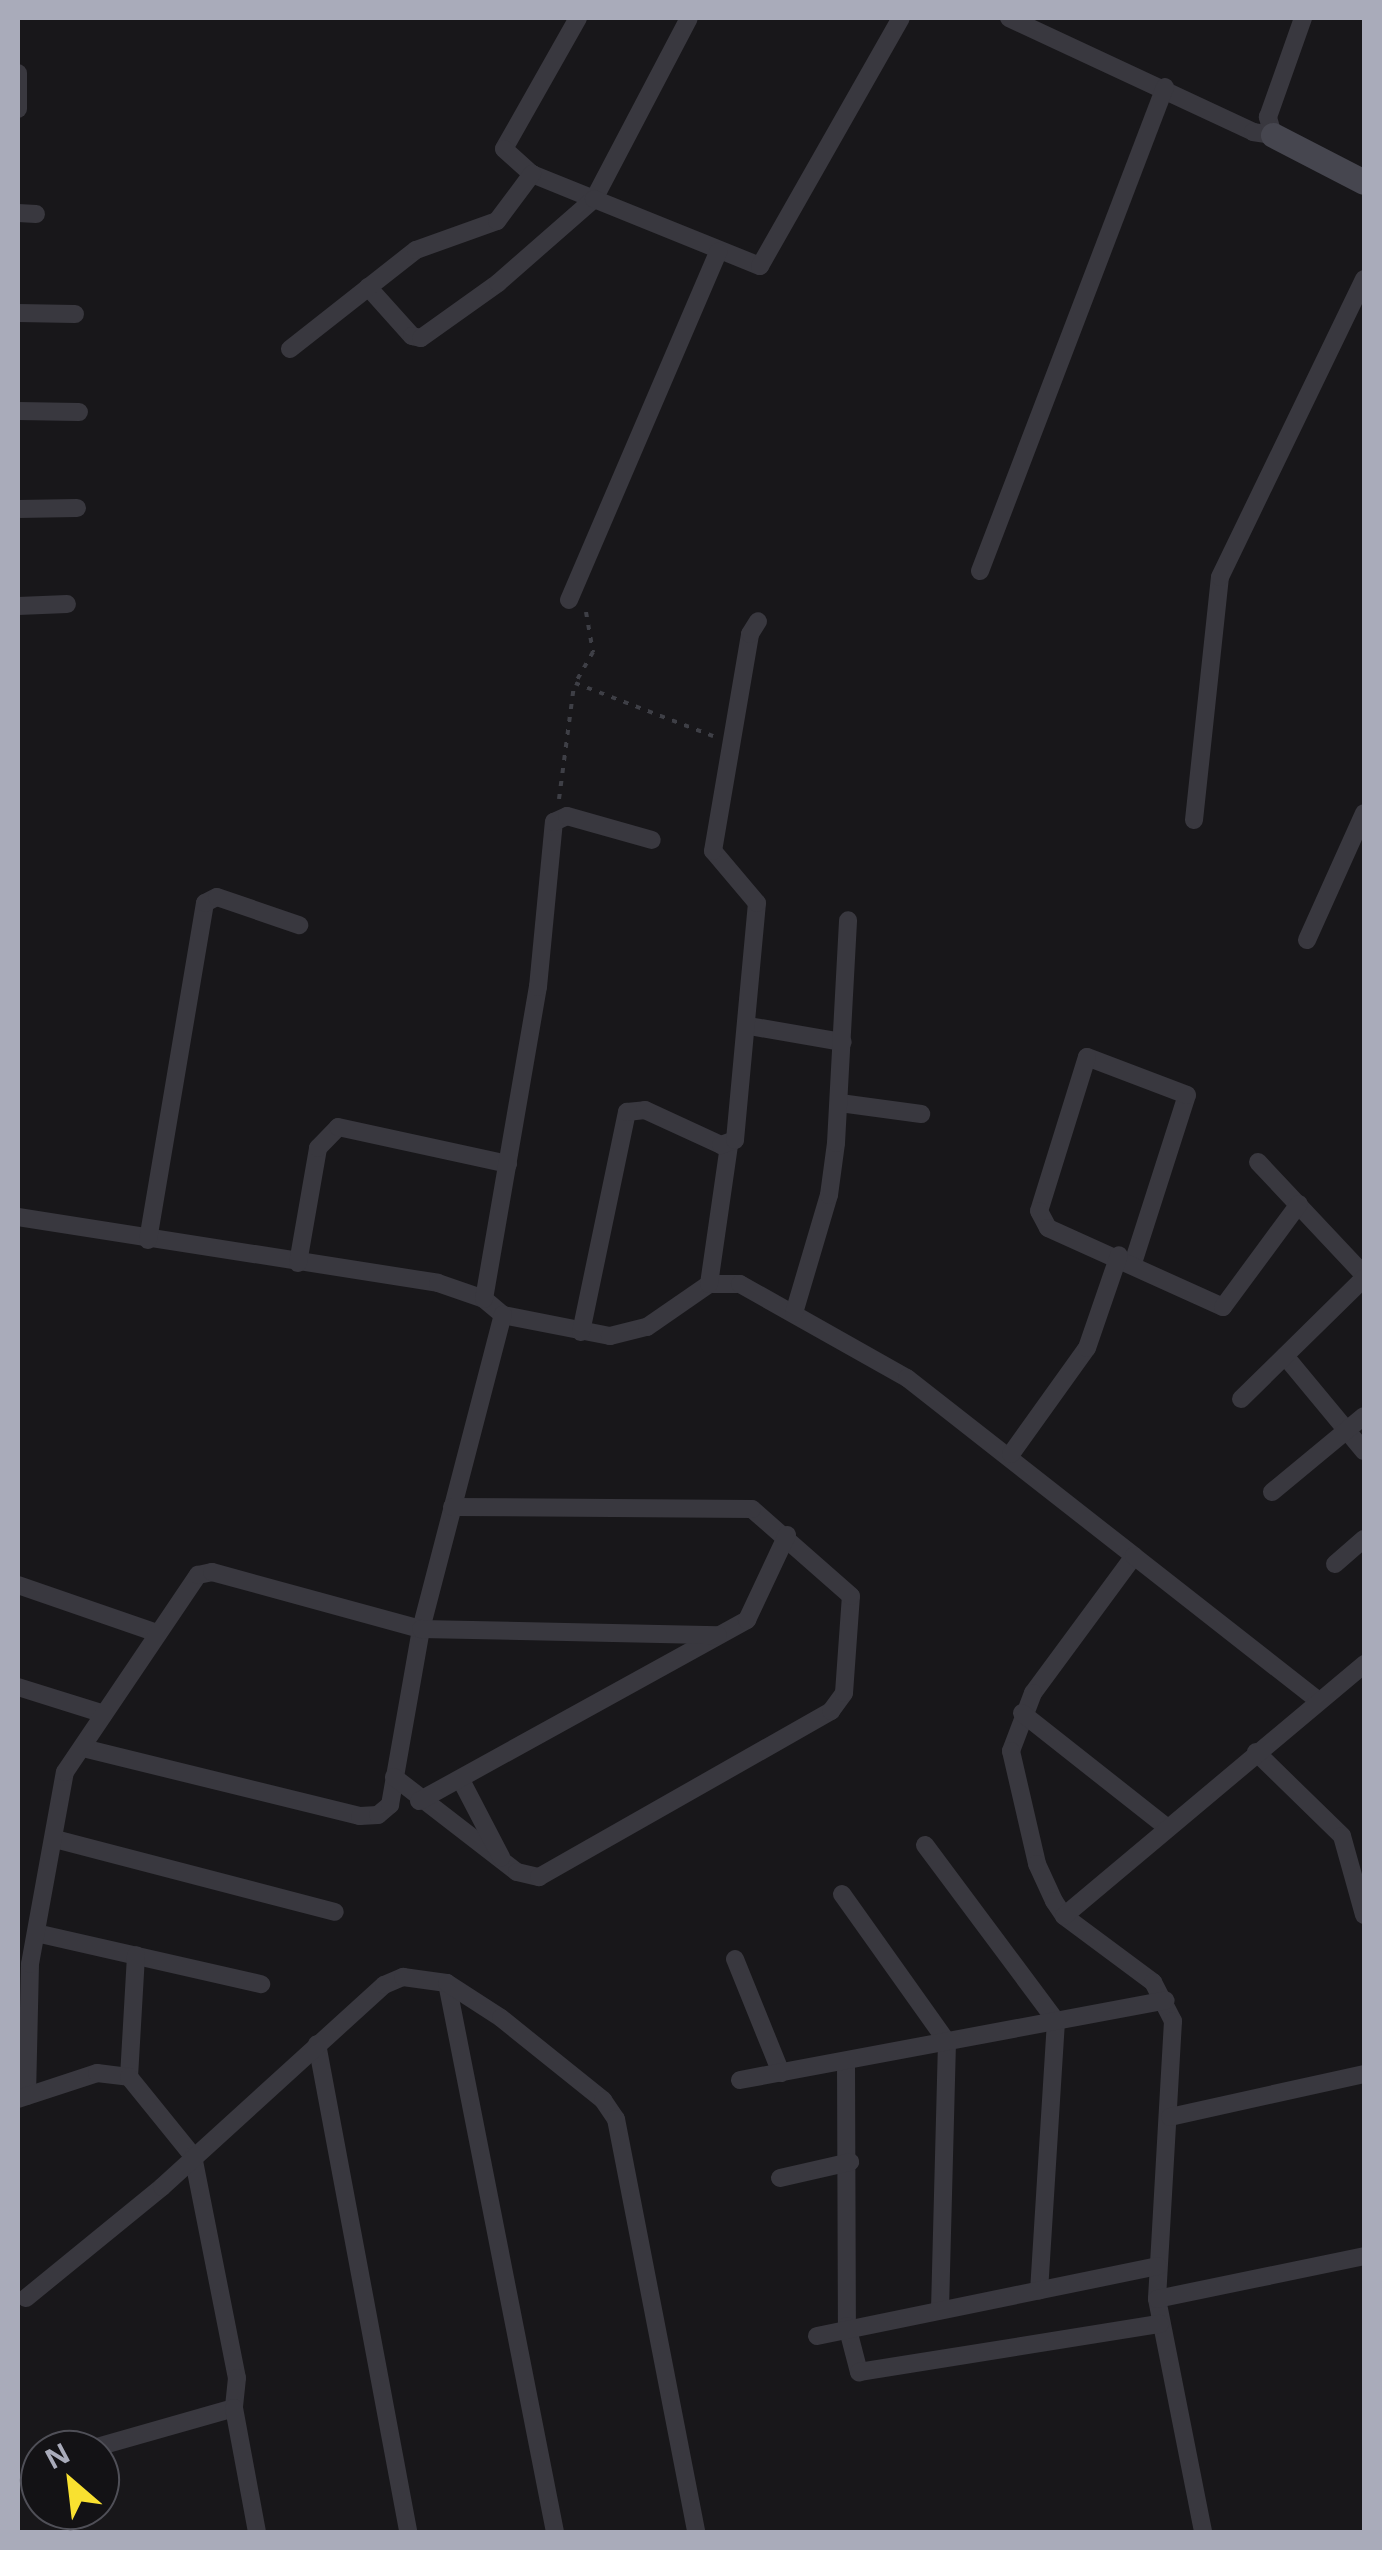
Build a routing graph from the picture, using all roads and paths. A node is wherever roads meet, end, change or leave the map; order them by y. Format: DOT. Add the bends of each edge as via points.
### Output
graph roads {
  1 [pos="578,18"];
  2 [pos="688,18"];
  3 [pos="901,18"];
  4 [pos="1009,18"];
  5 [pos="1303,18"];
  6 [pos="1044,25"];
  7 [pos="18,73"];
  8 [pos="1165,87"];
  9 [pos="18,109"];
  10 [pos="1273,135"];
  11 [pos="532,174"];
  12 [pos="1364,182"];
  13 [pos="594,199"];
  14 [pos="718,252"];
  15 [pos="1364,279"];
  16 [pos="368,287"];
  17 [pos="18,313"];
  18 [pos="74,314"];
  19 [pos="290,349"];
  20 [pos="18,411"];
  21 [pos="78,412"];
  22 [pos="77,508"];
  23 [pos="18,509"];
  24 [pos="980,571"];
  25 [pos="569,600"];
  26 [pos="67,604"];
  27 [pos="18,606"];
  28 [pos="758,621"];
  29 [pos="575,683"];
  30 [pos="731,743"];
  31 [pos="1364,813"];
  32 [pos="556,819"];
  33 [pos="1194,820"];
  34 [pos="652,840"];
  35 [pos="848,920"];
  36 [pos="299,925"];
  37 [pos="1307,940"];
  38 [pos="749,1026"];
  39 [pos="843,1042"];
  40 [pos="840,1103"];
  41 [pos="921,1114"];
  42 [pos="730,1146"];
  43 [pos="1258,1162"];
  44 [pos="508,1164"];
  45 [pos="1300,1204"];
  46 [pos="18,1217"];
  47 [pos="148,1240"];
  48 [pos="1126,1259"];
  49 [pos="298,1263"];
  50 [pos="1364,1276"];
  51 [pos="709,1284"];
  52 [pos="484,1299"];
  53 [pos="794,1313"];
  54 [pos="504,1316"];
  55 [pos="581,1332"];
  56 [pos="1285,1356"];
  57 [pos="1240,1399"];
  58 [pos="1364,1416"];
  59 [pos="1347,1431"];
  60 [pos="1364,1451"];
  61 [pos="1011,1454"];
  62 [pos="1272,1492"];
  63 [pos="452,1507"];
  64 [pos="787,1535"];
  65 [pos="1364,1539"];
  66 [pos="1134,1556"];
  67 [pos="1334,1564"];
  68 [pos="18,1585"];
  69 [pos="421,1629"];
  70 [pos="154,1632"];
  71 [pos="718,1635"];
  72 [pos="1364,1664"];
  73 [pos="18,1687"];
  74 [pos="1318,1701"];
  75 [pos="1022,1713"];
  76 [pos="104,1714"];
  77 [pos="83,1748"];
  78 [pos="1256,1752"];
  79 [pos="394,1777"];
  80 [pos="462,1782"];
  81 [pos="419,1801"];
  82 [pos="1165,1826"];
  83 [pos="55,1839"];
  84 [pos="925,1845"];
  85 [pos="502,1860"];
  86 [pos="842,1894"];
  87 [pos="335,1912"];
  88 [pos="1364,1915"];
  89 [pos="1064,1916"];
  90 [pos="36,1933"];
  91 [pos="136,1955"];
  92 [pos="735,1959"];
  93 [pos="447,1983"];
  94 [pos="260,1984"];
  95 [pos="1166,2000"];
  96 [pos="1056,2021"];
  97 [pos="948,2042"];
  98 [pos="317,2044"];
  99 [pos="846,2063"];
  100 [pos="781,2073"];
  101 [pos="1364,2074"];
  102 [pos="129,2077"];
  103 [pos="740,2080"];
  104 [pos="22,2098"];
  105 [pos="1170,2117"];
  106 [pos="194,2156"];
  107 [pos="850,2162"];
  108 [pos="780,2178"];
  109 [pos="1364,2256"];
  110 [pos="1158,2266"];
  111 [pos="1039,2290"];
  112 [pos="26,2298"];
  113 [pos="1158,2300"];
  114 [pos="940,2307"];
  115 [pos="1160,2324"];
  116 [pos="847,2326"];
  117 [pos="817,2336"];
  118 [pos="234,2408"];
  119 [pos="120,2441"];
  120 [pos="256,2532"];
  121 [pos="408,2532"];
  122 [pos="556,2532"];
  123 [pos="696,2532"];
  124 [pos="1202,2532"];
  1 -- 11 [label="street" via="504,146"];
  2 -- 13 [label="street"];
  3 -- 14 [label="street" via="766,263 749,266"];
  4 -- 6 [label="street"];
  5 -- 10 [label="street" via="1268,116"];
  6 -- 8 [label="street"];
  7 -- 9 [label="street"];
  8 -- 10 [label="street" via="1253,132"];
  8 -- 24 [label="street"];
  10 -- 12 [label="street"];
  11 -- 13 [label="street"];
  11 -- 16 [label="street" via="495,222 425,246"];
  13 -- 14 [label="street"];
  13 -- 16 [label="street" via="498,283 421,338"];
  14 -- 25 [label="street"];
  15 -- 33 [label="street" via="1220,577"];
  16 -- 19 [label="street"];
  17 -- 18 [label="street"];
  20 -- 21 [label="street"];
  22 -- 23 [label="street"];
  25 -- 29 [label="path" via="587,613 593,629 593,652"];
  26 -- 27 [label="street"];
  28 -- 30 [label="street" via="750,634"];
  29 -- 30 [label="path"];
  29 -- 32 [label="path"];
  30 -- 38 [label="street" via="712,851 757,903"];
  31 -- 37 [label="street"];
  32 -- 34 [label="street" via="567,816"];
  32 -- 44 [label="street" via="538,987"];
  35 -- 39 [label="street"];
  36 -- 47 [label="street" via="217,897 205,903"];
  38 -- 39 [label="street"];
  38 -- 42 [label="street"];
  39 -- 40 [label="street"];
  40 -- 41 [label="street"];
  40 -- 53 [label="street" via="829,1195"];
  42 -- 51 [label="street"];
  42 -- 55 [label="street" via="645,1110 627,1112"];
  43 -- 45 [label="street"];
  44 -- 49 [label="street" via="351,1126 330,1131 318,1148"];
  44 -- 52 [label="street"];
  45 -- 48 [label="street" via="1225,1306"];
  45 -- 50 [label="street"];
  46 -- 47 [label="street"];
  47 -- 49 [label="street"];
  48 -- 48 [label="street" via="1187,1095 1086,1057 1040,1211 1054,1232"];
  48 -- 61 [label="street" via="1087,1348"];
  49 -- 52 [label="street" via="438,1284"];
  50 -- 56 [label="street"];
  51 -- 53 [label="street" via="740,1284"];
  51 -- 55 [label="street" via="634,1332"];
  52 -- 54 [label="street"];
  53 -- 61 [label="street" via="907,1378"];
  54 -- 55 [label="street"];
  54 -- 63 [label="street"];
  56 -- 57 [label="street"];
  56 -- 59 [label="street"];
  58 -- 59 [label="street"];
  59 -- 60 [label="street"];
  59 -- 62 [label="street"];
  61 -- 66 [label="street"];
  63 -- 64 [label="street" via="740,1506"];
  63 -- 69 [label="street"];
  64 -- 71 [label="street" via="754,1612"];
  64 -- 85 [label="street" via="851,1596 838,1705 540,1877 524,1877"];
  65 -- 67 [label="street"];
  66 -- 74 [label="street"];
  66 -- 75 [label="street"];
  68 -- 70 [label="street"];
  69 -- 70 [label="street" via="212,1572 192,1579"];
  69 -- 71 [label="street"];
  69 -- 79 [label="street"];
  70 -- 76 [label="street"];
  71 -- 80 [label="street"];
  72 -- 74 [label="street"];
  73 -- 76 [label="street"];
  74 -- 78 [label="street"];
  75 -- 82 [label="street"];
  75 -- 89 [label="street" via="1013,1760 1037,1864"];
  76 -- 77 [label="street"];
  77 -- 79 [label="street" via="360,1816 378,1815 390,1805"];
  77 -- 83 [label="street" via="64,1772"];
  78 -- 82 [label="street"];
  78 -- 88 [label="street" via="1342,1836"];
  79 -- 81 [label="street"];
  80 -- 81 [label="street"];
  80 -- 85 [label="street"];
  81 -- 85 [label="street"];
  82 -- 89 [label="street"];
  83 -- 87 [label="street"];
  83 -- 90 [label="street"];
  84 -- 96 [label="street"];
  86 -- 97 [label="street"];
  89 -- 95 [label="street" via="1146,1976"];
  90 -- 91 [label="street"];
  90 -- 104 [label="street"];
  91 -- 94 [label="street"];
  91 -- 102 [label="street"];
  92 -- 100 [label="street"];
  93 -- 98 [label="street" via="403,1977 390,1982"];
  93 -- 122 [label="street"];
  93 -- 123 [label="street" via="603,2100 616,2119"];
  95 -- 96 [label="street"];
  95 -- 105 [label="street" via="1174,2032"];
  96 -- 97 [label="street"];
  96 -- 111 [label="street"];
  97 -- 99 [label="street"];
  97 -- 114 [label="street"];
  98 -- 106 [label="street"];
  98 -- 121 [label="street"];
  99 -- 100 [label="street"];
  99 -- 107 [label="street"];
  100 -- 103 [label="street"];
  101 -- 105 [label="street"];
  102 -- 104 [label="street" via="98,2072"];
  102 -- 106 [label="street"];
  105 -- 110 [label="street"];
  106 -- 112 [label="street"];
  106 -- 118 [label="street" via="237,2378"];
  107 -- 108 [label="street"];
  107 -- 116 [label="street"];
  109 -- 113 [label="street"];
  110 -- 111 [label="street"];
  110 -- 113 [label="street"];
  111 -- 114 [label="street"];
  113 -- 115 [label="street"];
  114 -- 116 [label="street"];
  115 -- 116 [label="street" via="862,2373 854,2365"];
  115 -- 124 [label="street"];
  116 -- 117 [label="street"];
  118 -- 119 [label="street"];
  118 -- 120 [label="street"];
}
